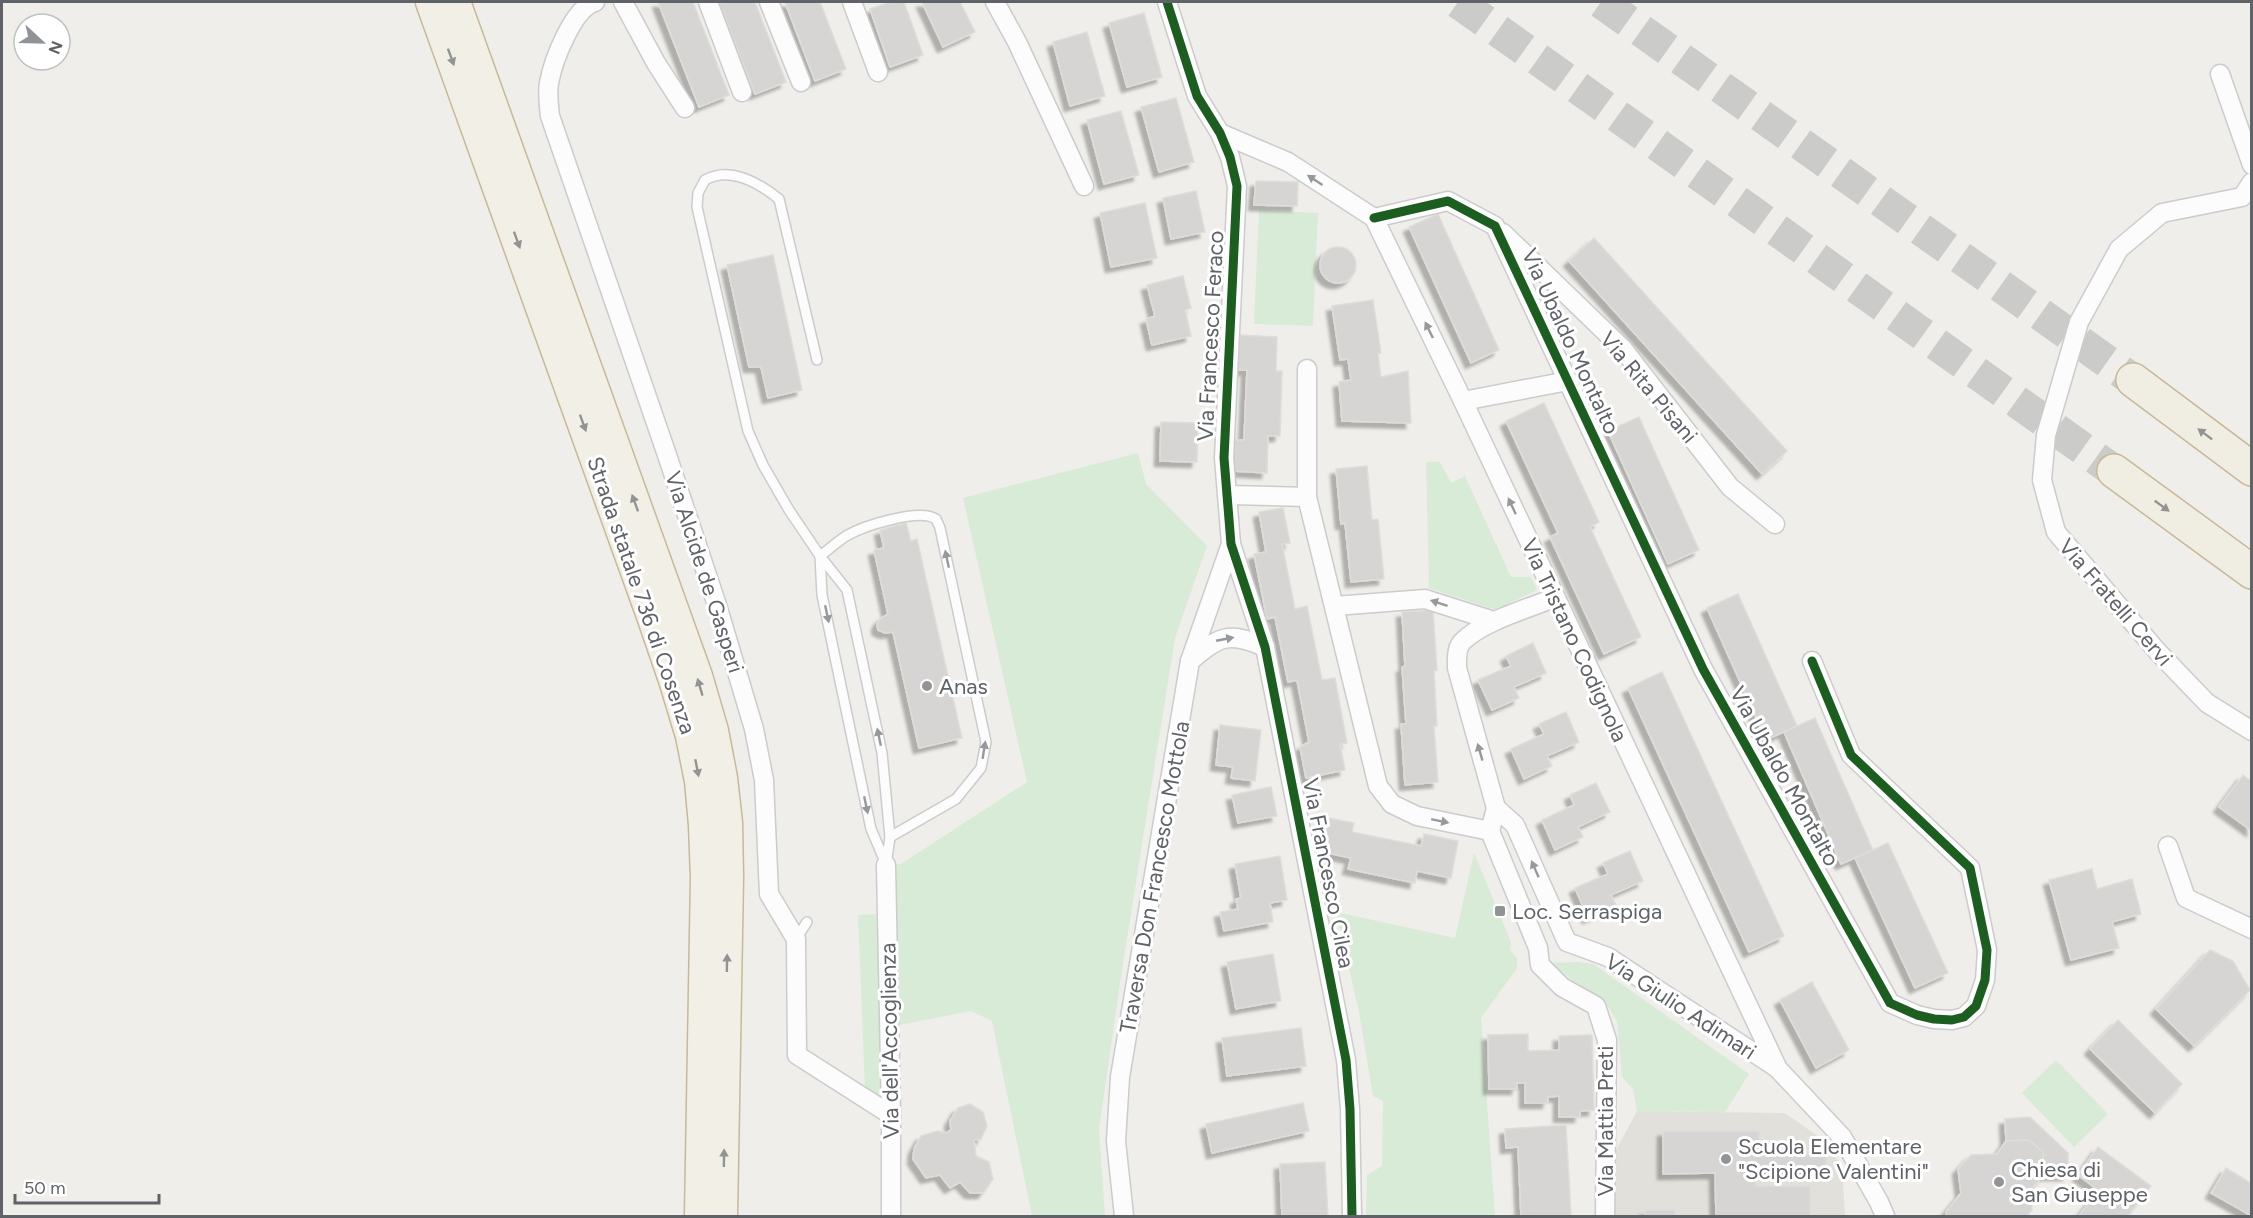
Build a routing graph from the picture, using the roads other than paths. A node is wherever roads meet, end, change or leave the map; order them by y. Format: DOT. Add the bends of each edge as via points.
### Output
graph roads {
  1 [pos="431,2"];
  2 [pos="455,2"];
  3 [pos="590,2"];
  4 [pos="623,2"];
  5 [pos="708,2"];
  6 [pos="769,2"];
  7 [pos="852,2"];
  8 [pos="995,2"];
  9 [pos="1167,2"];
  10 [pos="878,72"];
  11 [pos="2220,74"];
  12 [pos="801,82"];
  13 [pos="742,92"];
  14 [pos="685,108"];
  15 [pos="1220,133"];
  16 [pos="2252,165"];
  17 [pos="2252,182"];
  18 [pos="1084,186"];
  19 [pos="1374,218"];
  20 [pos="1495,226"];
  21 [pos="817,360"];
  22 [pos="1307,369"];
  23 [pos="2133,380"];
  24 [pos="1568,381"];
  25 [pos="1463,401"];
  26 [pos="2252,469"];
  27 [pos="2114,471"];
  28 [pos="1228,495"];
  29 [pos="1307,497"];
  30 [pos="1775,524"];
  31 [pos="1231,544"];
  32 [pos="820,556"];
  33 [pos="2252,572"];
  34 [pos="1554,598"];
  35 [pos="1335,606"];
  36 [pos="1494,621"];
  37 [pos="1265,647"];
  38 [pos="1190,661"];
  39 [pos="1812,661"];
  40 [pos="2252,731"];
  41 [pos="1496,808"];
  42 [pos="1490,831"];
  43 [pos="890,837"];
  44 [pos="2168,846"];
  45 [pos="886,865"];
  46 [pos="807,922"];
  47 [pos="2252,929"];
  48 [pos="796,939"];
  49 [pos="1567,942"];
  50 [pos="1538,948"];
  51 [pos="1778,1069"];
  52 [pos="891,1115"];
  53 [pos="1881,1212"];
  54 [pos="1126,1214"];
  55 [pos="700,1216"];
  56 [pos="723,1216"];
  57 [pos="891,1216"];
  58 [pos="1352,1216"];
  59 [pos="1605,1216"];
  1 -- 55 [label="highway, Strada statale 736 di Cosenza, one-way" via="675,683 700,781 706,877"];
  56 -- 2 [label="highway, Strada statale 736 di Cosenza, one-way" via="727,823 713,731 697,676"];
  3 -- 48 [label="street, Via Alcide de Gasperi" via="573,23 557,54 548,85 550,117 717,605 754,729 764,780 769,894"];
  4 -- 14 [label="street"];
  5 -- 13 [label="street"];
  6 -- 12 [label="street"];
  7 -- 10 [label="street"];
  8 -- 18 [label="street"];
  9 -- 15 [label="street, Via Francesco Feraco" via="1197,96"];
  11 -- 16 [label="street"];
  19 -- 15 [label="street, one-way" via="1288,162"];
  15 -- 28 [label="street, Via Francesco Feraco" via="1237,186 1224,458"];
  17 -- 40 [label="street, Via Fratelli Cervi" via="2242,197 2162,213 2119,249 2079,322 2046,435 2042,480 2056,532 2157,651 2207,703"];
  19 -- 20 [label="street" via="1448,201"];
  25 -- 19 [label="street, Via Tristano Codignola, one-way"];
  20 -- 24 [label="street, Via Ubaldo Montalto"];
  20 -- 30 [label="street, Via Rita Pisani" via="1623,349 1730,487"];
  21 -- 32 [label="lane" via="779,199 744,178 716,176 705,180 698,193 697,207 748,431 763,465"];
  22 -- 29 [label="street"];
  26 -- 23 [label="highway, one-way"];
  24 -- 25 [label="street"];
  24 -- 39 [label="street, Via Ubaldo Montalto" via="1703,669 1890,1004 1934,1019 1964,1017 1976,1006 1985,980 1988,950 1970,868 1851,755"];
  34 -- 25 [label="street, Via Tristano Codignola, one-way"];
  27 -- 33 [label="highway, one-way"];
  28 -- 29 [label="street"];
  28 -- 31 [label="street, Via Francesco Feraco"];
  29 -- 35 [label="street"];
  31 -- 37 [label="street, Via Francesco Cilea"];
  31 -- 38 [label="street, Traversa Don Francesco Mottola"];
  43 -- 32 [label="lane, one-way" via="882,753 847,590"];
  43 -- 32 [label="lane, one-way" via="956,799 981,768 986,742 940,528 936,519 924,515 877,523 846,536"];
  32 -- 45 [label="lane, one-way" via="822,595 871,829"];
  34 -- 36 [label="street"];
  34 -- 51 [label="street, Via Tristano Codignola"];
  36 -- 35 [label="street, one-way" via="1425,599"];
  35 -- 42 [label="street, one-way" via="1378,786 1392,804 1417,816"];
  41 -- 36 [label="street, one-way" via="1457,668 1462,641"];
  38 -- 37 [label="street, one-way" via="1213,642 1231,637"];
  37 -- 58 [label="street, Via Francesco Cilea" via="1346,1060"];
  38 -- 54 [label="street, Traversa Don Francesco Mottola" via="1120,1077 1116,1141"];
  41 -- 42 [label="street"];
  49 -- 41 [label="street, one-way" via="1515,825"];
  42 -- 50 [label="street, Via Mattia Preti"];
  43 -- 45 [label="lane"];
  44 -- 47 [label="street" via="2186,898"];
  45 -- 52 [label="street, Via dell'Accoglienza"];
  46 -- 48 [label="lane"];
  48 -- 52 [label="street" via="796,1055"];
  49 -- 50 [label="street"];
  49 -- 51 [label="street, Via Giulio Adimari" via="1608,957"];
  50 -- 59 [label="street, Via Mattia Preti" via="1540,965 1562,987 1596,1006 1607,1040"];
  51 -- 53 [label="street, Via Tristano Codignola" via="1842,1137"];
  52 -- 57 [label="street, Via dell'Accoglienza"];
}
